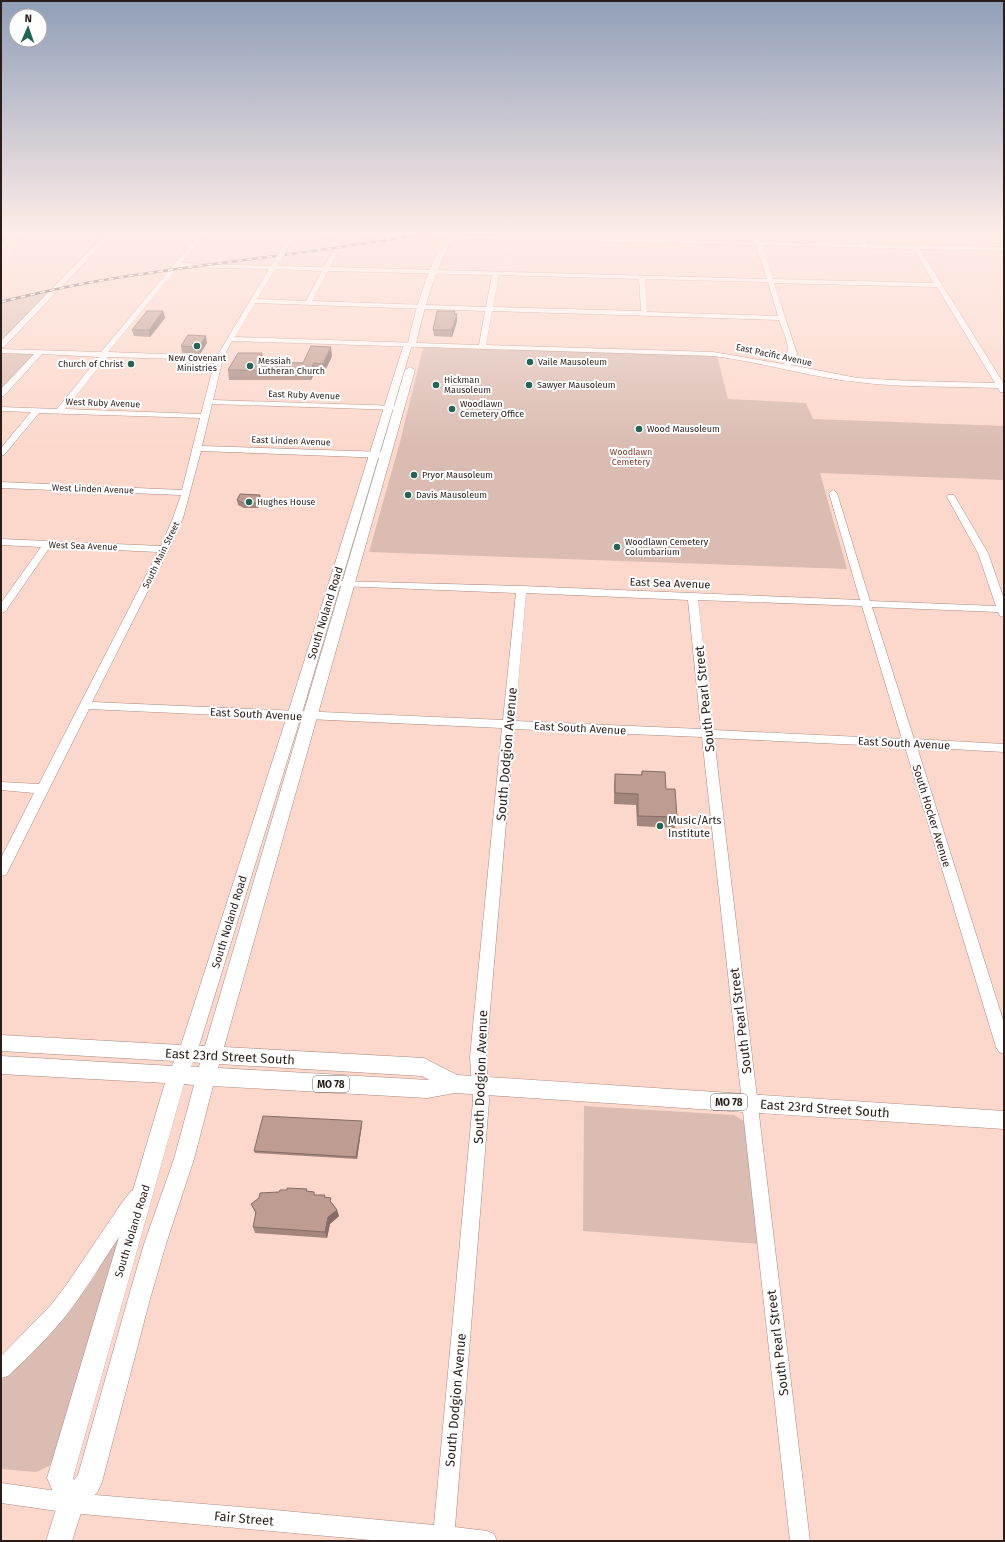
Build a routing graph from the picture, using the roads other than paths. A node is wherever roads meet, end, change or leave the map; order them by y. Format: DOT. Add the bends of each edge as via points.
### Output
graph roads {
  1 [pos="42,303"];
  2 [pos="145,303"];
  3 [pos="251,303"];
  4 [pos="308,303"];
  5 [pos="423,303"];
  6 [pos="490,303"];
  7 [pos="643,303"];
  8 [pos="777,303"];
  9 [pos="950,303"];
  10 [pos="422,306"];
  11 [pos="489,308"];
  12 [pos="644,313"];
  13 [pos="781,318"];
  14 [pos="229,339"];
  15 [pos="412,344"];
  16 [pos="1,345"];
  17 [pos="482,346"];
  18 [pos="1,352"];
  19 [pos="40,353"];
  20 [pos="102,355"];
  21 [pos="219,358"];
  22 [pos="785,366"];
  23 [pos="1003,388"];
  24 [pos="1,394"];
  25 [pos="208,402"];
  26 [pos="393,408"];
  27 [pos="1,409"];
  28 [pos="37,410"];
  29 [pos="59,411"];
  30 [pos="204,416"];
  31 [pos="196,448"];
  32 [pos="1,453"];
  33 [pos="379,454"];
  34 [pos="1,485"];
  35 [pos="186,493"];
  36 [pos="833,493"];
  37 [pos="951,498"];
  38 [pos="1,542"];
  39 [pos="47,544"];
  40 [pos="164,549"];
  41 [pos="334,583"];
  42 [pos="347,584"];
  43 [pos="521,589"];
  44 [pos="693,596"];
  45 [pos="866,603"];
  46 [pos="1,610"];
  47 [pos="1003,611"];
  48 [pos="84,705"];
  49 [pos="301,716"];
  50 [pos="509,725"];
  51 [pos="707,734"];
  52 [pos="909,743"];
  53 [pos="1004,748"];
  54 [pos="1,786"];
  55 [pos="43,789"];
  56 [pos="1,871"];
  57 [pos="1,1043"];
  58 [pos="1004,1047"];
  59 [pos="187,1054"];
  60 [pos="1,1064"];
  61 [pos="209,1066"];
  62 [pos="177,1075"];
  63 [pos="480,1086"];
  64 [pos="749,1103"];
  65 [pos="1004,1120"];
  66 [pos="144,1189"];
  67 [pos="1,1369"];
  68 [pos="1,1493"];
  69 [pos="71,1503"];
  70 [pos="443,1539"];
  71 [pos="59,1541"];
  72 [pos="487,1541"];
  73 [pos="800,1541"];
  1 -- 16 [label="street"];
  2 -- 20 [label="street"];
  3 -- 14 [label="street, South Main Street"];
  4 -- 10 [label="street"];
  5 -- 10 [label="main road, South Noland Road"];
  6 -- 11 [label="street"];
  7 -- 12 [label="street"];
  8 -- 13 [label="street"];
  9 -- 23 [label="street"];
  10 -- 11 [label="street"];
  10 -- 15 [label="main road, South Noland Road"];
  11 -- 12 [label="street"];
  11 -- 17 [label="street"];
  12 -- 13 [label="street"];
  13 -- 22 [label="street" via="793,354"];
  14 -- 15 [label="street, East Pacific Avenue"];
  14 -- 21 [label="street, South Main Street"];
  15 -- 17 [label="street, East Pacific Avenue"];
  15 -- 26 [label="main road, South Noland Road" via="416,348"];
  17 -- 22 [label="street, East Pacific Avenue" via="713,354"];
  18 -- 19 [label="street"];
  19 -- 20 [label="street"];
  19 -- 24 [label="street"];
  20 -- 21 [label="street"];
  20 -- 29 [label="street" via="103,357"];
  21 -- 25 [label="street, South Main Street"];
  22 -- 23 [label="street, East Pacific Avenue" via="858,380"];
  25 -- 26 [label="street, East Ruby Avenue"];
  25 -- 30 [label="street, South Main Street"];
  26 -- 33 [label="main road, South Noland Road"];
  27 -- 28 [label="street, West Ruby Avenue"];
  28 -- 29 [label="street, West Ruby Avenue"];
  28 -- 32 [label="street"];
  29 -- 30 [label="street, West Ruby Avenue"];
  30 -- 31 [label="street, South Main Street"];
  31 -- 33 [label="street, East Linden Avenue"];
  31 -- 35 [label="street, South Main Street"];
  33 -- 41 [label="main road, South Noland Road"];
  33 -- 42 [label="main road, South Noland Road"];
  34 -- 35 [label="street, West Linden Avenue"];
  35 -- 40 [label="street, South Main Street"];
  36 -- 45 [label="street, South Hocker Avenue"];
  37 -- 47 [label="street" via="983,552"];
  38 -- 39 [label="street, West Sea Avenue"];
  39 -- 40 [label="street, West Sea Avenue"];
  39 -- 46 [label="street"];
  40 -- 48 [label="street, South Main Street"];
  41 -- 42 [label="street, East Sea Avenue"];
  41 -- 49 [label="main road, South Noland Road"];
  42 -- 43 [label="street, East Sea Avenue"];
  42 -- 49 [label="main road, South Noland Road"];
  43 -- 44 [label="street, East Sea Avenue"];
  43 -- 50 [label="street, South Dodgion Avenue"];
  44 -- 45 [label="street, East Sea Avenue"];
  44 -- 51 [label="street, South Pearl Street"];
  45 -- 47 [label="street, East Sea Avenue"];
  45 -- 52 [label="street, South Hocker Avenue"];
  48 -- 49 [label="street, East South Avenue"];
  48 -- 55 [label="street, South Main Street"];
  49 -- 50 [label="street, East South Avenue"];
  49 -- 59 [label="main road, South Noland Road"];
  49 -- 61 [label="main road, South Noland Road"];
  50 -- 51 [label="street, East South Avenue"];
  50 -- 63 [label="street, South Dodgion Avenue" via="478,1057"];
  51 -- 52 [label="street, East South Avenue"];
  51 -- 64 [label="street, South Pearl Street"];
  52 -- 53 [label="street, East South Avenue"];
  52 -- 58 [label="street, South Hocker Avenue"];
  54 -- 55 [label="street"];
  55 -- 56 [label="street, South Main Street"];
  57 -- 59 [label="main road, East 23rd Street South / MO 78"];
  59 -- 61 [label="main road, East 23rd Street South / MO 78"];
  59 -- 62 [label="main road, South Noland Road"];
  60 -- 62 [label="main road, East 23rd Street South / MO 78"];
  61 -- 62 [label="main road, East 23rd Street South / MO 78"];
  61 -- 63 [label="main road, East 23rd Street South / MO 78" via="427,1089 455,1084"];
  61 -- 69 [label="main road, South Noland Road" via="184,1159 139,1299 89,1482"];
  62 -- 66 [label="main road, South Noland Road"];
  63 -- 64 [label="main road, East 23rd Street South / MO 78"];
  63 -- 70 [label="street, South Dodgion Avenue" via="481,1106"];
  64 -- 65 [label="main road, East 23rd Street South / MO 78"];
  64 -- 73 [label="street, South Pearl Street"];
  66 -- 67 [label="street" via="121,1217 64,1303 45,1326"];
  66 -- 69 [label="main road, South Noland Road" via="60,1478"];
  68 -- 69 [label="street, Fair Street"];
  69 -- 70 [label="street, Fair Street" via="264,1519"];
  69 -- 71 [label="main road, South Noland Road"];
  70 -- 72 [label="street, Fair Street"];
}
